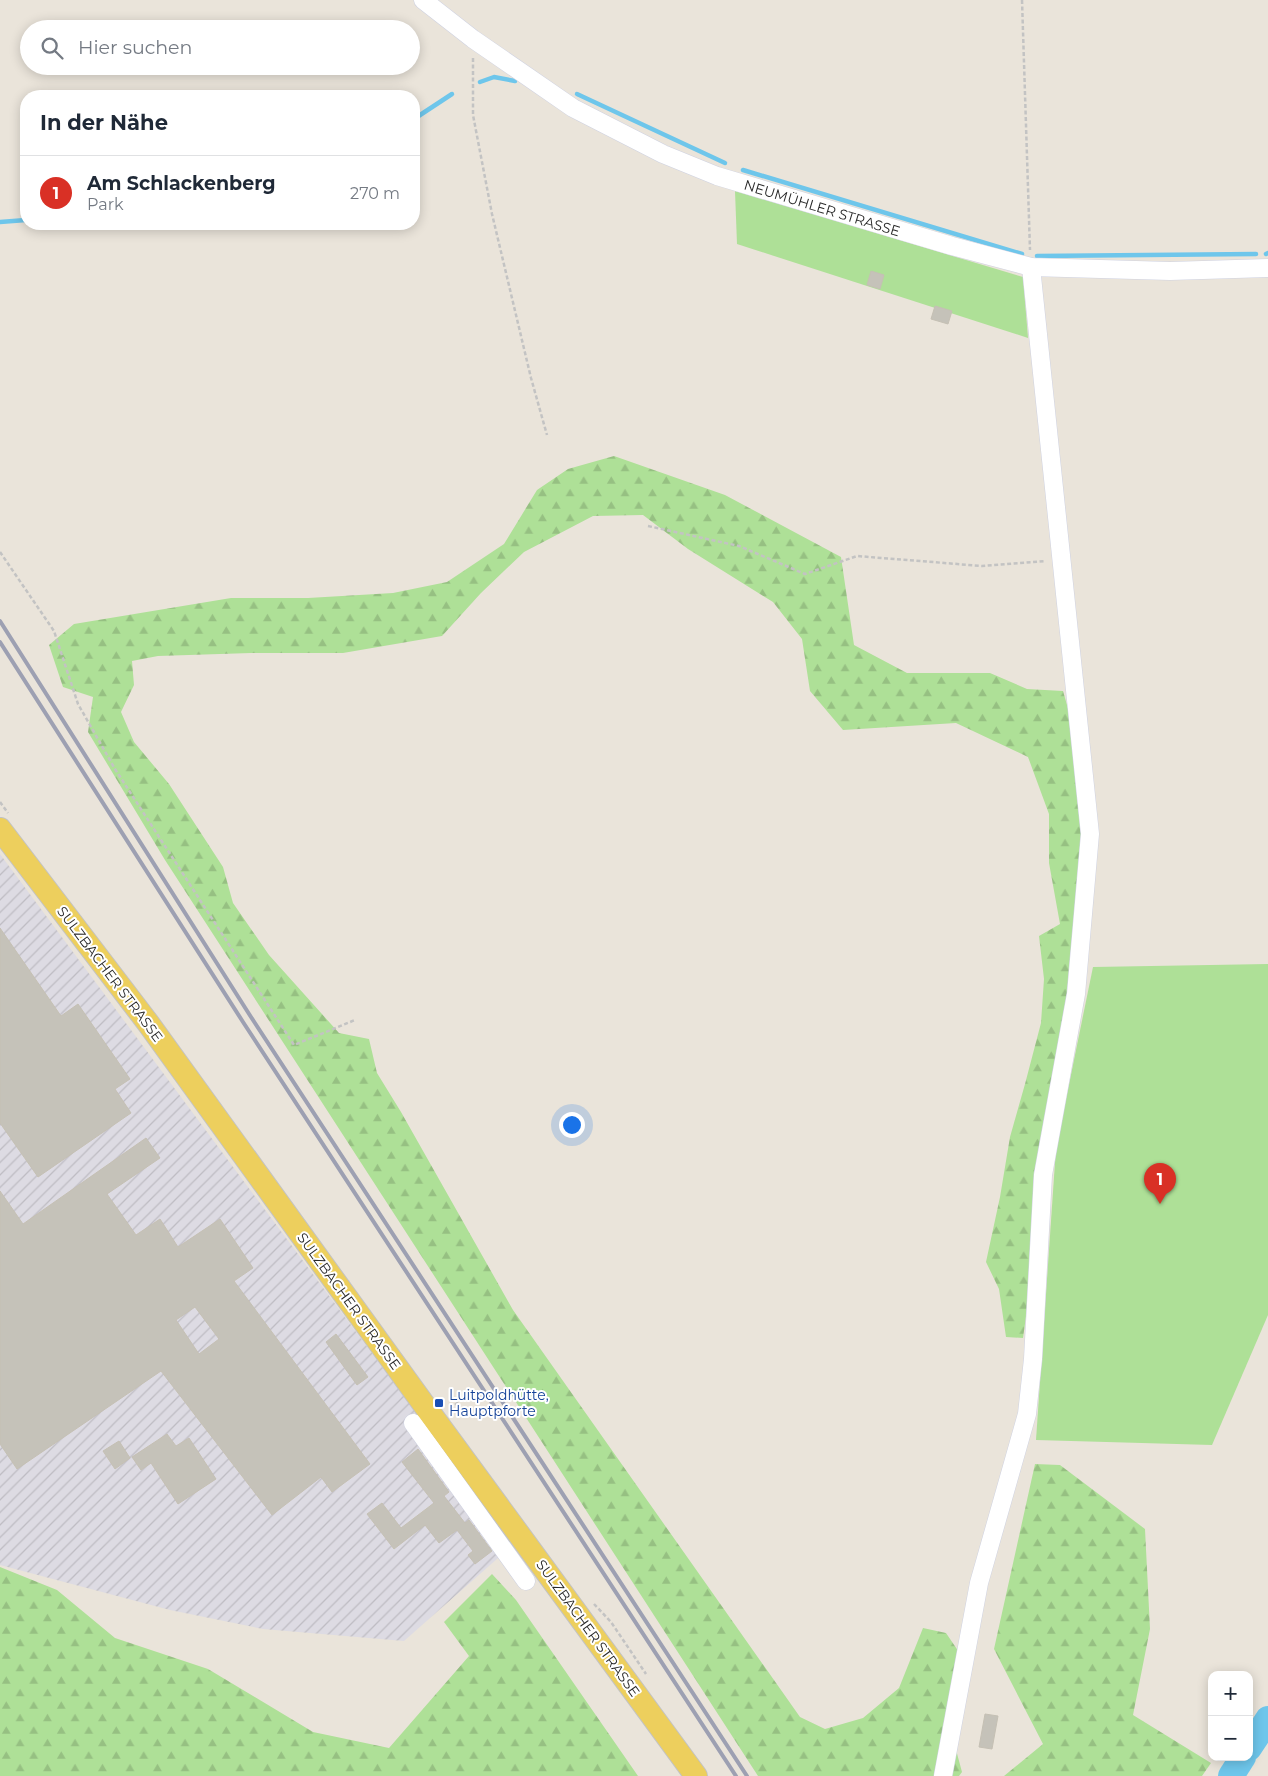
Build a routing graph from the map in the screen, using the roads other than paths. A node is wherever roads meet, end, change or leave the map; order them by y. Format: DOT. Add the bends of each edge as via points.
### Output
graph roads {
  1 [pos="423,0"];
  2 [pos="1031,267"];
  3 [pos="1268,268"];
  4 [pos="0,829"];
  5 [pos="412,1423"];
  6 [pos="526,1581"];
  7 [pos="696,1776"];
  8 [pos="944,1776"];
  1 -- 2 [label="street, NEUMÜHLER STRASSE" via="573,108 663,154 717,176"];
  2 -- 3 [label="street, NEUMÜHLER STRASSE" via="1170,271"];
  2 -- 8 [label="street" via="1090,834 1076,994 1043,1175 1034,1359 1026,1414 979,1583"];
  4 -- 7 [label="main road, SULZBACHER STRASSE" via="148,1023"];
  5 -- 6 [label="street"];
}
